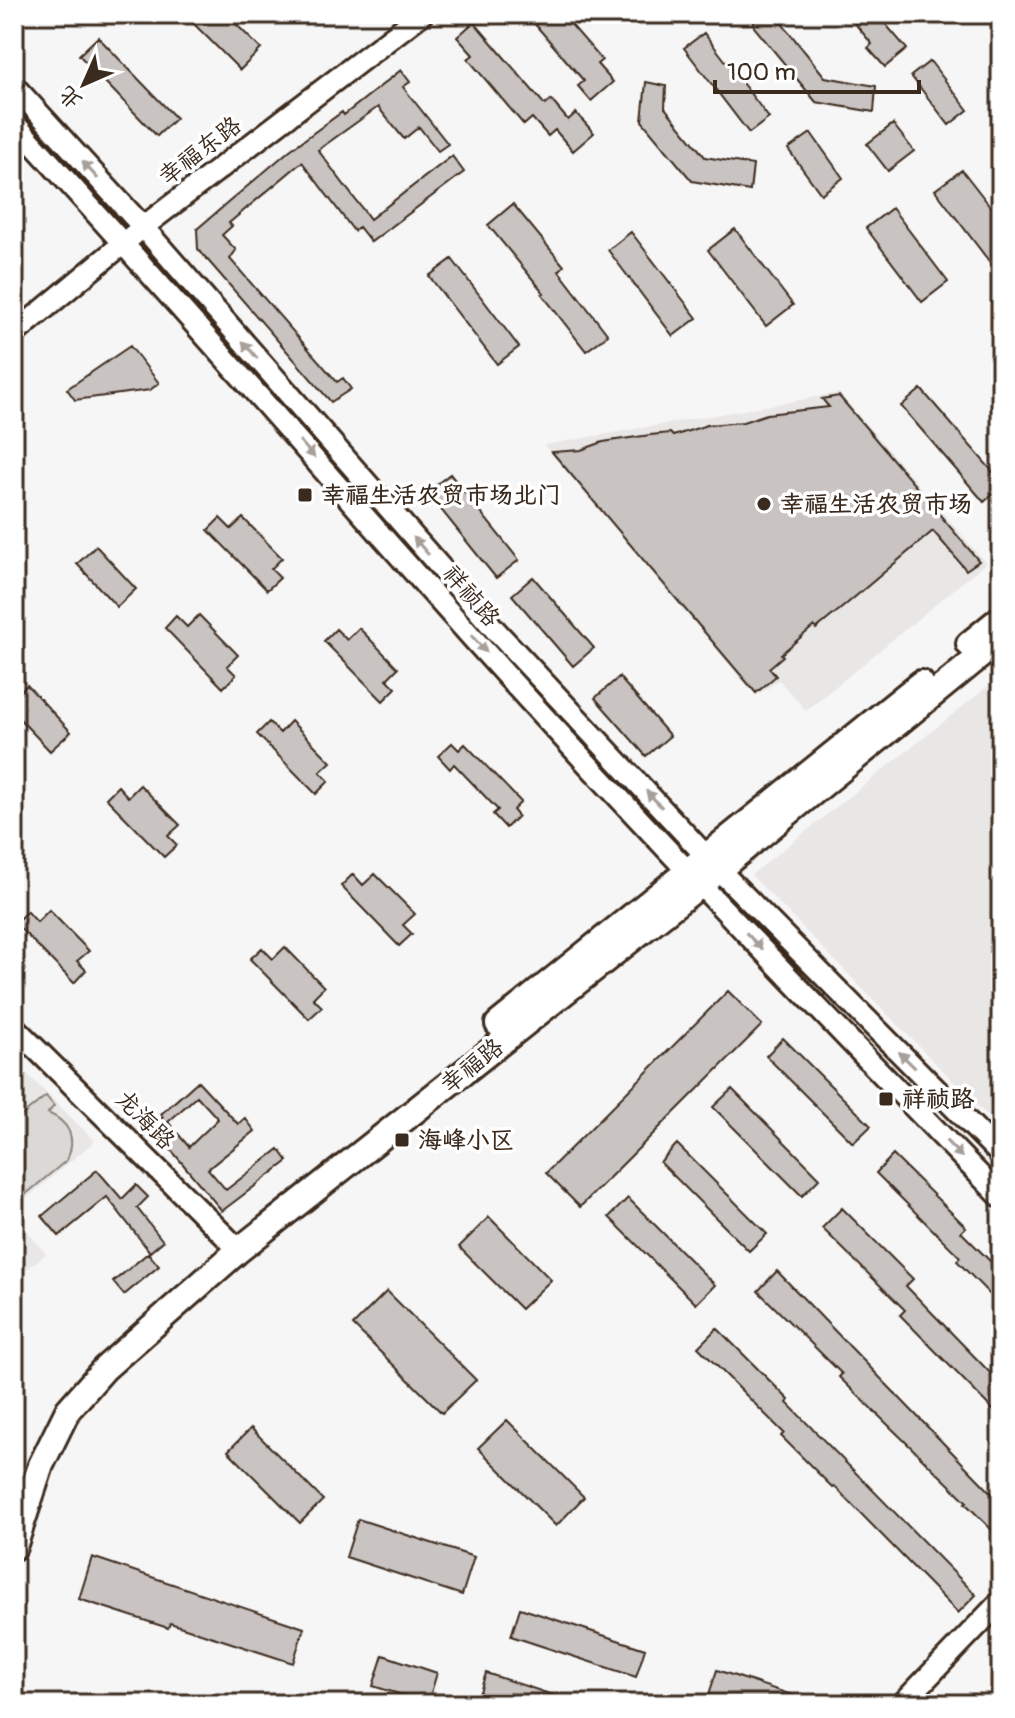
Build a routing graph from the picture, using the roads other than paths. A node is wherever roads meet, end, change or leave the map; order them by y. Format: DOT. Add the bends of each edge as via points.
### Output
graph roads {
  1 [pos="422,14"];
  2 [pos="14,86"];
  3 [pos="14,123"];
  4 [pos="143,227"];
  5 [pos="126,244"];
  6 [pos="14,334"];
  7 [pos="1001,618"];
  8 [pos="1001,639"];
  9 [pos="713,863"];
  10 [pos="694,879"];
  11 [pos="14,1027"];
  12 [pos="1001,1155"];
  13 [pos="1001,1197"];
  14 [pos="233,1245"];
  15 [pos="14,1500"];
  16 [pos="14,1547"];
  17 [pos="1001,1601"];
  18 [pos="902,1704"];
  1 -- 4 [label="street, 幸福东路"];
  4 -- 2 [label="street, 祥祯路, one-way"];
  3 -- 5 [label="street, 祥祯路"];
  4 -- 5 [label="street, 幸福东路"];
  9 -- 4 [label="street, 祥祯路, one-way" via="497,632"];
  5 -- 6 [label="street, 幸福东路"];
  5 -- 10 [label="street, 祥祯路, one-way" via="477,643"];
  7 -- 9 [label="main road, 幸福路"];
  8 -- 9 [label="main road, 幸福路"];
  9 -- 10 [label="main road, 幸福路"];
  12 -- 9 [label="street, 祥祯路, one-way"];
  10 -- 13 [label="street, 祥祯路, one-way"];
  10 -- 14 [label="main road, 幸福路"];
  11 -- 14 [label="street, 龙海路"];
  14 -- 15 [label="main road, 幸福路" via="91,1359 54,1400"];
  14 -- 16 [label="main road, 幸福路" via="68,1410 41,1465"];
  17 -- 18 [label="street"];
}
